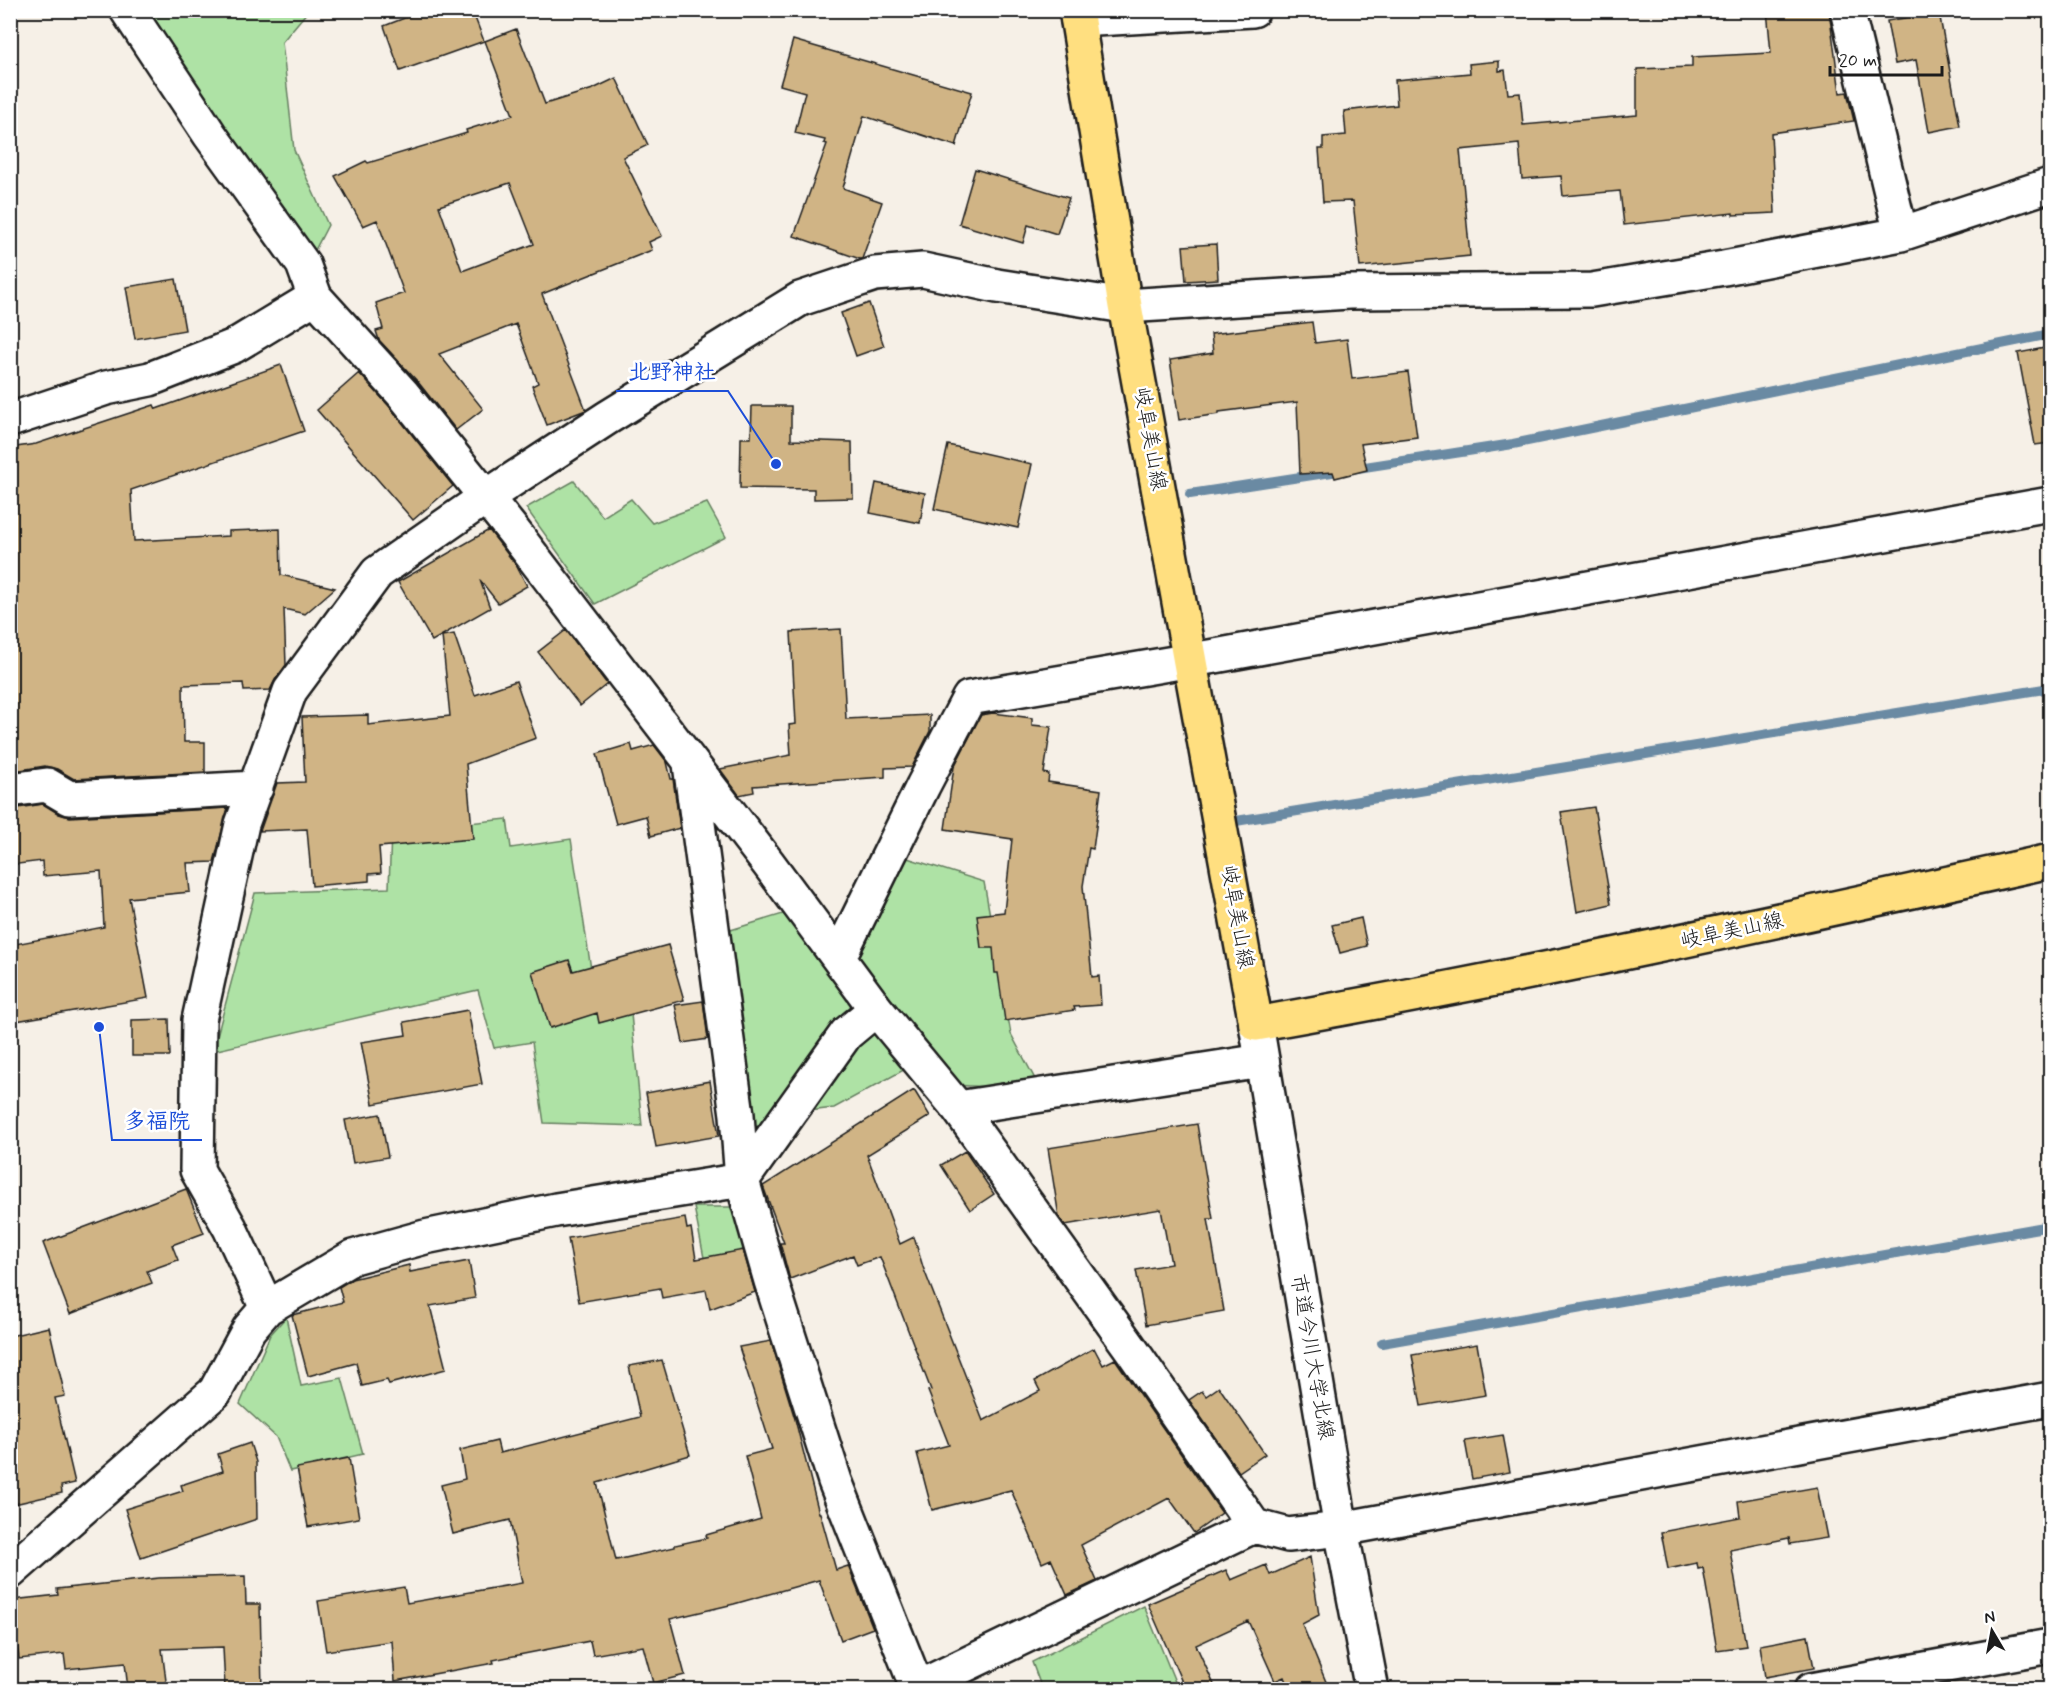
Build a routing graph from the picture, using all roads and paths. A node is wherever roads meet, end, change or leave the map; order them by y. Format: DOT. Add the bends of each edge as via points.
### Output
graph roads {
  1 [pos="127,10"];
  2 [pos="1253,10"];
  3 [pos="1847,10"];
  4 [pos="1077,15"];
  5 [pos="2050,185"];
  6 [pos="1901,234"];
  7 [pos="315,297"];
  8 [pos="1125,306"];
  9 [pos="10,420"];
  10 [pos="486,497"];
  11 [pos="2050,504"];
  12 [pos="1190,661"];
  13 [pos="690,762"];
  14 [pos="256,788"];
  15 [pos="10,790"];
  16 [pos="2050,861"];
  17 [pos="839,957"];
  18 [pos="876,1009"];
  19 [pos="1256,1024"];
  20 [pos="1262,1061"];
  21 [pos="958,1108"];
  22 [pos="742,1180"];
  23 [pos="267,1308"];
  24 [pos="2050,1399"];
  25 [pos="1254,1526"];
  26 [pos="1341,1529"];
  27 [pos="10,1572"];
  28 [pos="2050,1646"];
  29 [pos="916,1689"];
  30 [pos="1372,1689"];
  31 [pos="1811,1689"];
  1 -- 7 [label="street" via="303,264"];
  2 -- 4 [label="street"];
  3 -- 6 [label="street"];
  4 -- 8 [label="main road, 岐阜美山線"];
  5 -- 6 [label="street"];
  6 -- 8 [label="street" via="1592,290 1349,292"];
  7 -- 9 [label="street" via="234,346 150,379 106,388"];
  7 -- 10 [label="street" via="403,394"];
  8 -- 10 [label="street" via="923,270 875,274 800,299"];
  8 -- 12 [label="main road, 岐阜美山線"];
  10 -- 13 [label="street"];
  10 -- 14 [label="street" via="377,573 290,691"];
  11 -- 12 [label="street"];
  12 -- 17 [label="street" via="969,698"];
  12 -- 19 [label="main road, 岐阜美山線"];
  13 -- 17 [label="street"];
  13 -- 22 [label="street" via="737,1115"];
  14 -- 15 [label="street" via="69,798 47,785"];
  14 -- 23 [label="street" via="242,824 199,1020 197,1170 230,1228"];
  16 -- 19 [label="main road, 岐阜美山線" via="1614,956"];
  17 -- 18 [label="street"];
  18 -- 21 [label="street"];
  18 -- 22 [label="street" via="846,1034"];
  19 -- 20 [label="street, 市道今川大学北線"];
  20 -- 21 [label="street"];
  20 -- 26 [label="street, 市道今川大学北線"];
  21 -- 25 [label="street"];
  22 -- 23 [label="street" via="556,1210 405,1242 353,1257"];
  22 -- 29 [label="street" via="835,1480"];
  23 -- 27 [label="street" via="249,1329 215,1392"];
  24 -- 26 [label="street"];
  25 -- 26 [label="street" via="1288,1536"];
  25 -- 29 [label="street"];
  26 -- 30 [label="street, 市道今川大学北線"];
  28 -- 31 [label="street"];
}
